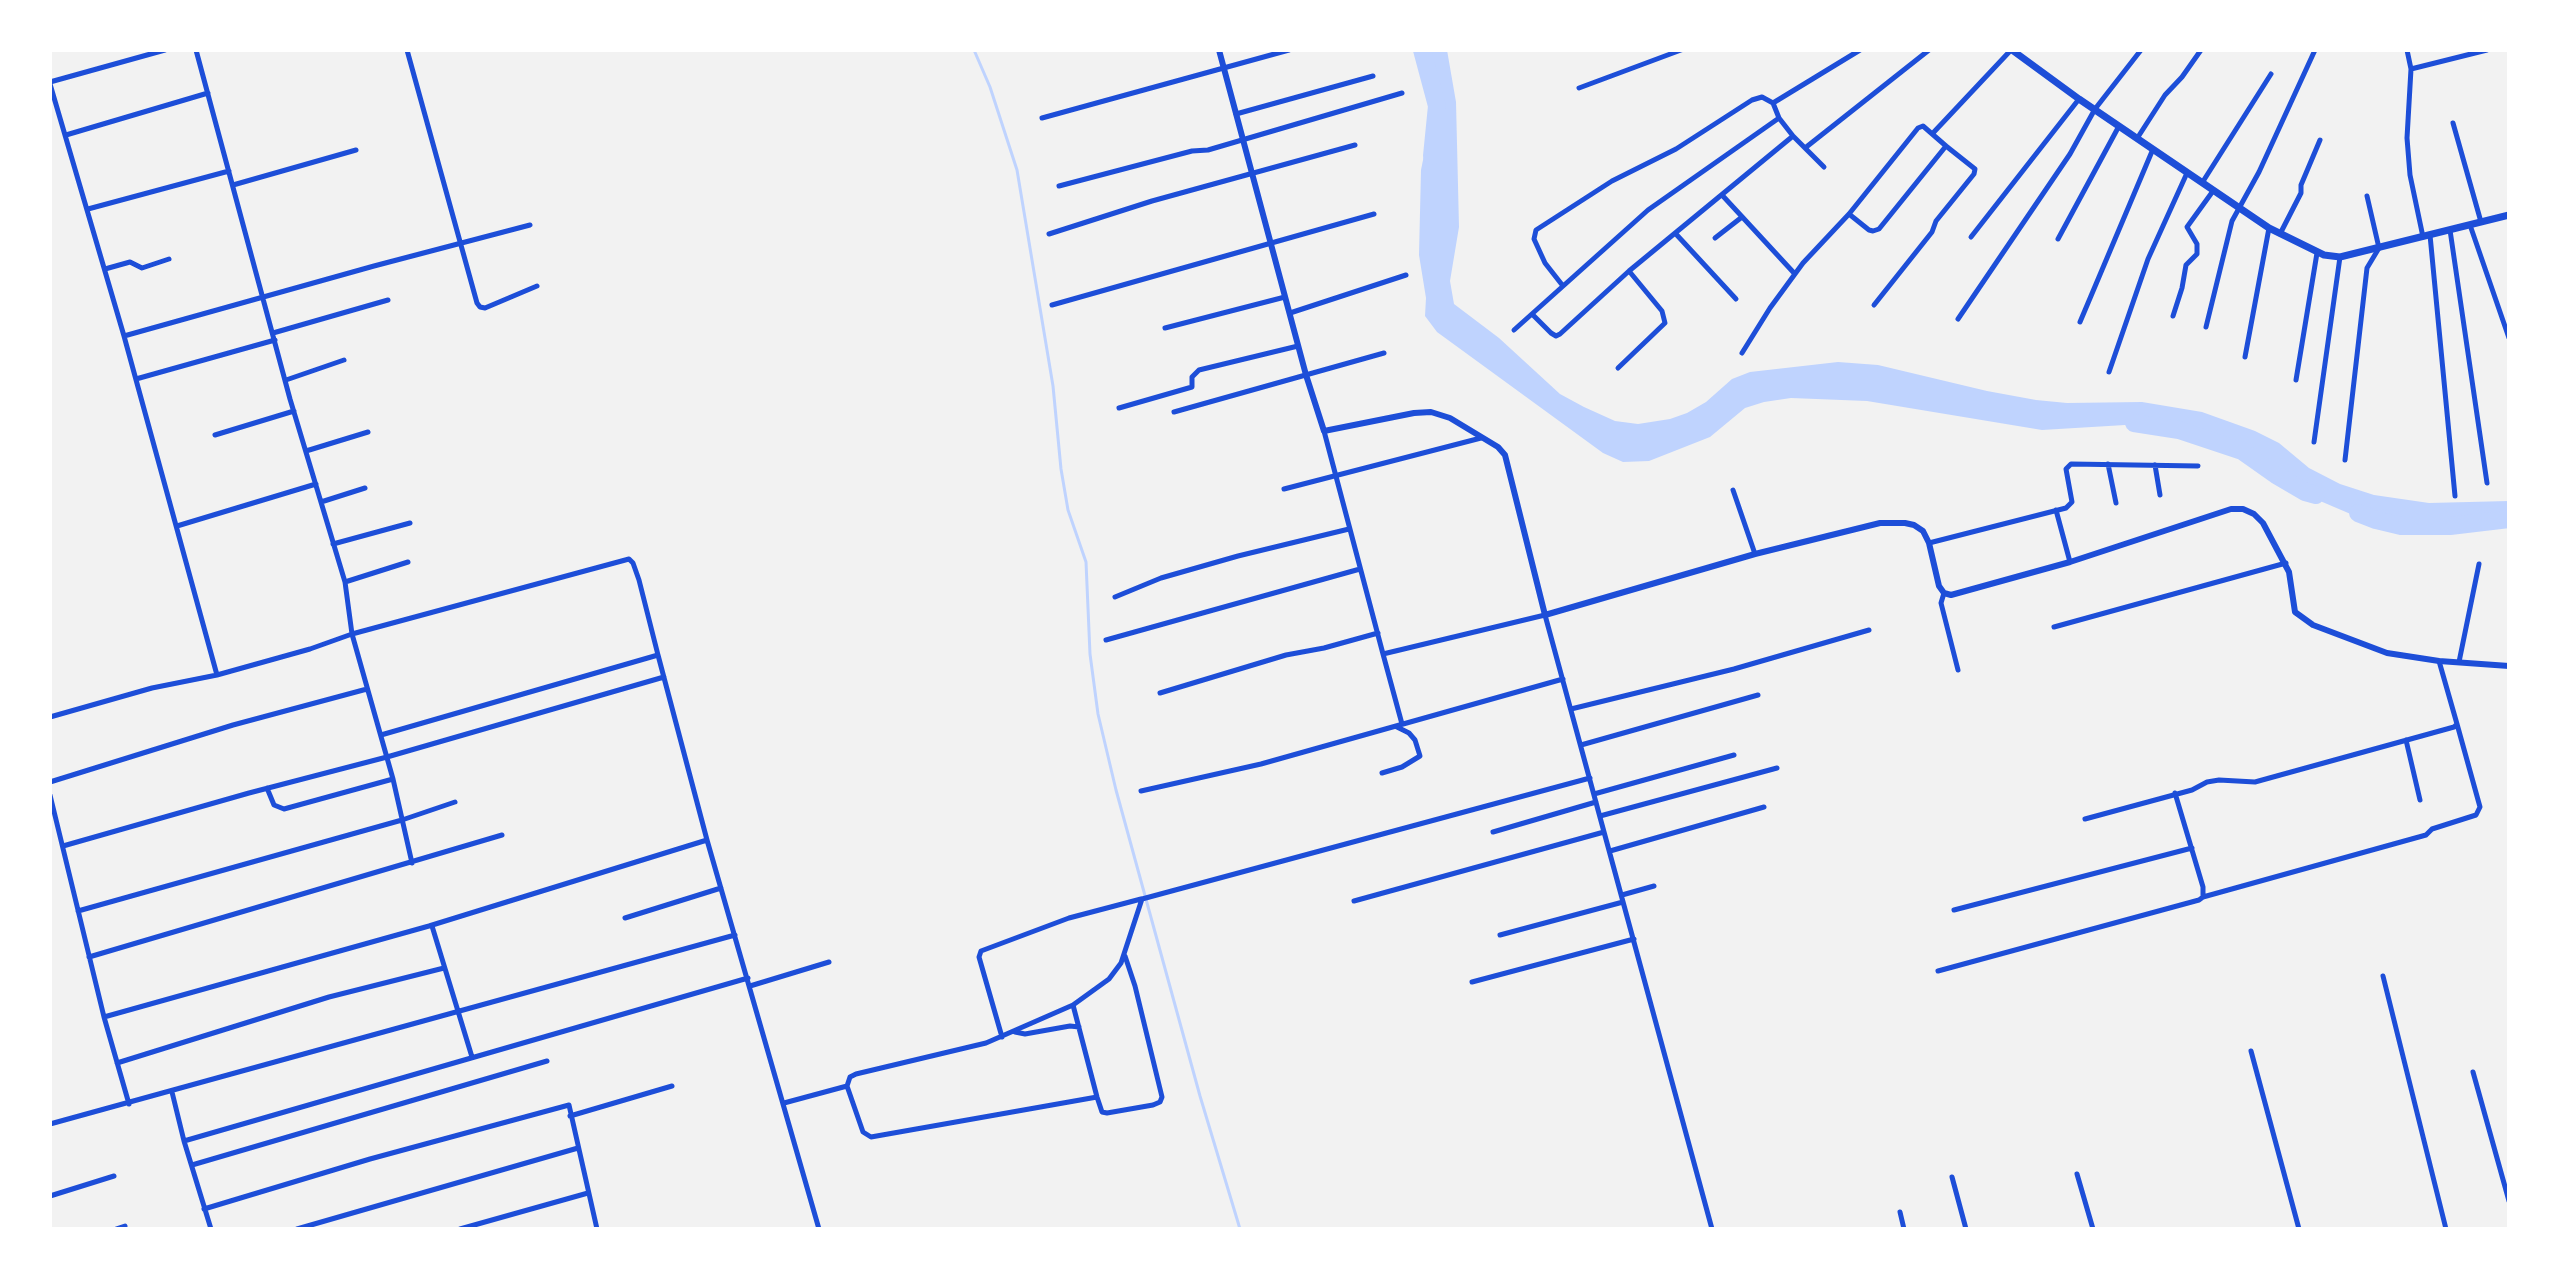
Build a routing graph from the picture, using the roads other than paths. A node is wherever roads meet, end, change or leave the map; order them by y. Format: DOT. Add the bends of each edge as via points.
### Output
graph roads {
  1 [pos="165,50"];
  2 [pos="196,50"];
  3 [pos="407,50"];
  4 [pos="1219,50"];
  5 [pos="1289,50"];
  6 [pos="1681,50"];
  7 [pos="1860,50"];
  8 [pos="1929,50"];
  9 [pos="2012,50"];
  10 [pos="2141,50"];
  11 [pos="2201,50"];
  12 [pos="2315,50"];
  13 [pos="2407,50"];
  14 [pos="2487,50"];
  15 [pos="1224,67"];
  16 [pos="2411,69"];
  17 [pos="2271,74"];
  18 [pos="1373,76"];
  19 [pos="50,83"];
  20 [pos="1579,88"];
  21 [pos="208,93"];
  22 [pos="1402,93"];
  23 [pos="2079,99"];
  24 [pos="1773,103"];
  25 [pos="2095,109"];
  26 [pos="1236,114"];
  27 [pos="1042,118"];
  28 [pos="1779,118"];
  29 [pos="2453,123"];
  30 [pos="2119,126"];
  31 [pos="1933,133"];
  32 [pos="66,135"];
  33 [pos="1793,136"];
  34 [pos="2138,137"];
  35 [pos="1243,140"];
  36 [pos="2320,140"];
  37 [pos="1355,145"];
  38 [pos="1946,146"];
  39 [pos="1805,148"];
  40 [pos="2153,148"];
  41 [pos="356,150"];
  42 [pos="1824,167"];
  43 [pos="229,171"];
  44 [pos="2187,173"];
  45 [pos="1252,174"];
  46 [pos="2202,184"];
  47 [pos="233,185"];
  48 [pos="1059,186"];
  49 [pos="2213,191"];
  50 [pos="1722,195"];
  51 [pos="2367,196"];
  52 [pos="2239,208"];
  53 [pos="88,209"];
  54 [pos="1374,214"];
  55 [pos="1849,214"];
  56 [pos="1742,217"];
  57 [pos="2508,219"];
  58 [pos="2481,222"];
  59 [pos="530,225"];
  60 [pos="2470,225"];
  61 [pos="2269,228"];
  62 [pos="2450,230"];
  63 [pos="1675,233"];
  64 [pos="1049,234"];
  65 [pos="2280,234"];
  66 [pos="2426,236"];
  67 [pos="1971,237"];
  68 [pos="1715,238"];
  69 [pos="2058,239"];
  70 [pos="1271,242"];
  71 [pos="461,243"];
  72 [pos="2379,248"];
  73 [pos="2317,253"];
  74 [pos="2340,257"];
  75 [pos="169,259"];
  76 [pos="105,269"];
  77 [pos="1629,271"];
  78 [pos="1795,274"];
  79 [pos="1406,275"];
  80 [pos="537,286"];
  81 [pos="1563,286"];
  82 [pos="263,297"];
  83 [pos="1285,297"];
  84 [pos="1736,299"];
  85 [pos="388,300"];
  86 [pos="1052,305"];
  87 [pos="1874,305"];
  88 [pos="1290,313"];
  89 [pos="1532,314"];
  90 [pos="2173,316"];
  91 [pos="1958,319"];
  92 [pos="2080,322"];
  93 [pos="2206,327"];
  94 [pos="1165,328"];
  95 [pos="1514,330"];
  96 [pos="124,336"];
  97 [pos="274,337"];
  98 [pos="2509,338"];
  99 [pos="1298,346"];
  100 [pos="1384,353"];
  101 [pos="1742,353"];
  102 [pos="2245,357"];
  103 [pos="344,360"];
  104 [pos="1618,368"];
  105 [pos="2109,372"];
  106 [pos="1306,375"];
  107 [pos="136,379"];
  108 [pos="286,380"];
  109 [pos="2296,380"];
  110 [pos="1119,408"];
  111 [pos="294,411"];
  112 [pos="1174,412"];
  113 [pos="1324,431"];
  114 [pos="368,432"];
  115 [pos="215,435"];
  116 [pos="1481,438"];
  117 [pos="2314,442"];
  118 [pos="306,451"];
  119 [pos="2345,460"];
  120 [pos="2108,464"];
  121 [pos="2155,465"];
  122 [pos="2198,466"];
  123 [pos="1334,475"];
  124 [pos="2487,483"];
  125 [pos="316,484"];
  126 [pos="365,488"];
  127 [pos="1284,489"];
  128 [pos="1733,490"];
  129 [pos="2160,495"];
  130 [pos="2455,496"];
  131 [pos="321,502"];
  132 [pos="2116,503"];
  133 [pos="2056,510"];
  134 [pos="410,523"];
  135 [pos="177,526"];
  136 [pos="1349,529"];
  137 [pos="1929,543"];
  138 [pos="333,544"];
  139 [pos="1755,554"];
  140 [pos="408,562"];
  141 [pos="2070,562"];
  142 [pos="2286,563"];
  143 [pos="2479,564"];
  144 [pos="1360,569"];
  145 [pos="345,582"];
  146 [pos="1944,593"];
  147 [pos="1115,597"];
  148 [pos="1545,615"];
  149 [pos="2054,627"];
  150 [pos="1869,630"];
  151 [pos="1378,633"];
  152 [pos="352,634"];
  153 [pos="1106,640"];
  154 [pos="1383,654"];
  155 [pos="658,655"];
  156 [pos="2439,661"];
  157 [pos="2459,663"];
  158 [pos="2509,666"];
  159 [pos="1958,670"];
  160 [pos="217,675"];
  161 [pos="664,677"];
  162 [pos="1563,679"];
  163 [pos="367,689"];
  164 [pos="1160,693"];
  165 [pos="1758,695"];
  166 [pos="1571,709"];
  167 [pos="50,717"];
  168 [pos="2457,724"];
  169 [pos="1399,725"];
  170 [pos="381,735"];
  171 [pos="2406,740"];
  172 [pos="1581,745"];
  173 [pos="1734,755"];
  174 [pos="387,757"];
  175 [pos="1777,768"];
  176 [pos="1382,773"];
  177 [pos="1590,778"];
  178 [pos="393,779"];
  179 [pos="50,782"];
  180 [pos="267,788"];
  181 [pos="1141,791"];
  182 [pos="2175,793"];
  183 [pos="1594,794"];
  184 [pos="50,795"];
  185 [pos="2420,800"];
  186 [pos="455,802"];
  187 [pos="1596,802"];
  188 [pos="1764,807"];
  189 [pos="1600,816"];
  190 [pos="2085,819"];
  191 [pos="402,820"];
  192 [pos="1493,832"];
  193 [pos="1604,832"];
  194 [pos="502,835"];
  195 [pos="707,840"];
  196 [pos="63,846"];
  197 [pos="2192,848"];
  198 [pos="1610,851"];
  199 [pos="412,863"];
  200 [pos="1654,886"];
  201 [pos="721,888"];
  202 [pos="2203,897"];
  203 [pos="1143,898"];
  204 [pos="1622,898"];
  205 [pos="1354,901"];
  206 [pos="1954,910"];
  207 [pos="78,911"];
  208 [pos="625,918"];
  209 [pos="432,926"];
  210 [pos="735,935"];
  211 [pos="1500,935"];
  212 [pos="1634,939"];
  213 [pos="1125,956"];
  214 [pos="89,957"];
  215 [pos="829,962"];
  216 [pos="444,968"];
  217 [pos="1938,971"];
  218 [pos="2383,976"];
  219 [pos="748,978"];
  220 [pos="1472,982"];
  221 [pos="750,986"];
  222 [pos="1073,1005"];
  223 [pos="458,1011"];
  224 [pos="104,1017"];
  225 [pos="1079,1027"];
  226 [pos="1014,1032"];
  227 [pos="1002,1037"];
  228 [pos="2251,1051"];
  229 [pos="472,1057"];
  230 [pos="547,1061"];
  231 [pos="117,1063"];
  232 [pos="2473,1072"];
  233 [pos="672,1086"];
  234 [pos="847,1086"];
  235 [pos="172,1092"];
  236 [pos="1097,1097"];
  237 [pos="784,1103"];
  238 [pos="129,1104"];
  239 [pos="570,1116"];
  240 [pos="50,1124"];
  241 [pos="184,1141"];
  242 [pos="578,1148"];
  243 [pos="192,1165"];
  244 [pos="2077,1174"];
  245 [pos="114,1176"];
  246 [pos="1952,1177"];
  247 [pos="588,1193"];
  248 [pos="50,1196"];
  249 [pos="2509,1201"];
  250 [pos="204,1209"];
  251 [pos="1900,1212"];
  252 [pos="125,1226"];
  253 [pos="116,1229"];
  254 [pos="211,1229"];
  255 [pos="297,1229"];
  256 [pos="460,1229"];
  257 [pos="597,1229"];
  258 [pos="819,1229"];
  259 [pos="1712,1229"];
  260 [pos="1904,1229"];
  261 [pos="1966,1229"];
  262 [pos="2093,1229"];
  263 [pos="2299,1229"];
  264 [pos="2446,1229"];
  1 -- 19 [label="street"];
  2 -- 21 [label="street"];
  3 -- 71 [label="street"];
  4 -- 15 [label="street"];
  5 -- 15 [label="street"];
  6 -- 20 [label="street"];
  7 -- 24 [label="street"];
  8 -- 39 [label="street"];
  9 -- 23 [label="main road"];
  9 -- 31 [label="street"];
  10 -- 25 [label="street"];
  11 -- 34 [label="street"];
  12 -- 52 [label="street"];
  13 -- 16 [label="street"];
  14 -- 16 [label="street"];
  15 -- 26 [label="street"];
  15 -- 27 [label="street"];
  16 -- 66 [label="street" via="2410,175"];
  17 -- 46 [label="street"];
  18 -- 26 [label="street"];
  19 -- 32 [label="street"];
  21 -- 32 [label="street"];
  21 -- 43 [label="street"];
  22 -- 35 [label="street"];
  23 -- 25 [label="main road"];
  23 -- 67 [label="street"];
  24 -- 28 [label="street"];
  24 -- 81 [label="street" via="1762,97 1752,100 1536,230 1534,239 1545,263"];
  25 -- 30 [label="main road"];
  25 -- 91 [label="street"];
  26 -- 35 [label="street"];
  28 -- 33 [label="street"];
  28 -- 81 [label="street" via="1648,210"];
  29 -- 58 [label="street"];
  30 -- 34 [label="main road"];
  30 -- 69 [label="street"];
  31 -- 38 [label="street"];
  31 -- 55 [label="street" via="1918,128"];
  32 -- 53 [label="street"];
  33 -- 39 [label="street"];
  33 -- 50 [label="street"];
  34 -- 40 [label="main road"];
  35 -- 45 [label="street"];
  35 -- 48 [label="street"];
  36 -- 65 [label="street"];
  37 -- 45 [label="street"];
  38 -- 55 [label="street" via="1879,229 1869,230"];
  38 -- 87 [label="street" via="1973,166 1974,174"];
  39 -- 42 [label="street"];
  40 -- 44 [label="main road"];
  40 -- 92 [label="street"];
  41 -- 47 [label="street"];
  43 -- 47 [label="street"];
  43 -- 53 [label="street"];
  44 -- 46 [label="main road"];
  44 -- 105 [label="street" via="2148,259"];
  45 -- 64 [label="street"];
  45 -- 70 [label="street"];
  46 -- 49 [label="main road"];
  47 -- 82 [label="street"];
  49 -- 52 [label="main road"];
  49 -- 90 [label="street" via="2187,227 2197,254 2186,265"];
  50 -- 56 [label="street"];
  50 -- 63 [label="street"];
  51 -- 72 [label="street"];
  52 -- 61 [label="main road"];
  52 -- 93 [label="street"];
  53 -- 76 [label="street"];
  54 -- 70 [label="street"];
  55 -- 78 [label="street"];
  56 -- 68 [label="street"];
  56 -- 78 [label="street"];
  57 -- 58 [label="main road"];
  58 -- 60 [label="main road"];
  59 -- 71 [label="street"];
  60 -- 62 [label="main road"];
  60 -- 98 [label="street"];
  61 -- 65 [label="main road"];
  61 -- 102 [label="street"];
  62 -- 66 [label="main road"];
  62 -- 124 [label="street"];
  63 -- 77 [label="street"];
  63 -- 84 [label="street"];
  65 -- 73 [label="main road"];
  66 -- 72 [label="main road"];
  66 -- 130 [label="street"];
  70 -- 83 [label="street"];
  70 -- 86 [label="street"];
  71 -- 80 [label="street" via="480,307"];
  71 -- 82 [label="street"];
  72 -- 74 [label="main road"];
  72 -- 119 [label="street" via="2367,268"];
  73 -- 74 [label="main road"];
  73 -- 109 [label="street"];
  74 -- 117 [label="street"];
  75 -- 76 [label="street" via="142,268 130,262"];
  76 -- 96 [label="street"];
  77 -- 89 [label="street" via="1558,335"];
  77 -- 104 [label="street" via="1659,306 1665,323"];
  78 -- 101 [label="street"];
  79 -- 88 [label="street"];
  81 -- 89 [label="street"];
  82 -- 96 [label="street"];
  82 -- 97 [label="street"];
  83 -- 88 [label="street"];
  83 -- 94 [label="street"];
  85 -- 97 [label="street"];
  88 -- 99 [label="street"];
  89 -- 95 [label="street"];
  96 -- 107 [label="street"];
  97 -- 107 [label="street"];
  97 -- 108 [label="street"];
  99 -- 106 [label="street"];
  99 -- 110 [label="street" via="1199,370 1192,387"];
  100 -- 106 [label="street"];
  103 -- 108 [label="street"];
  106 -- 112 [label="street"];
  106 -- 113 [label="street"];
  107 -- 135 [label="street"];
  108 -- 111 [label="street"];
  111 -- 115 [label="street"];
  111 -- 118 [label="street"];
  113 -- 116 [label="street" via="1431,412"];
  113 -- 123 [label="street"];
  114 -- 118 [label="street"];
  116 -- 123 [label="street"];
  116 -- 148 [label="street" via="1505,455"];
  118 -- 125 [label="street"];
  120 -- 121 [label="street"];
  120 -- 132 [label="street"];
  120 -- 133 [label="street" via="2068,466 2072,502"];
  121 -- 122 [label="street"];
  121 -- 129 [label="street"];
  123 -- 127 [label="street"];
  123 -- 136 [label="street"];
  125 -- 131 [label="street"];
  125 -- 135 [label="street"];
  126 -- 131 [label="street"];
  128 -- 139 [label="street"];
  131 -- 138 [label="street"];
  133 -- 137 [label="street"];
  133 -- 141 [label="street"];
  134 -- 138 [label="street"];
  135 -- 160 [label="street"];
  136 -- 144 [label="street"];
  136 -- 147 [label="street" via="1238,556"];
  137 -- 139 [label="street" via="1914,525 1895,522"];
  137 -- 146 [label="street"];
  138 -- 145 [label="street"];
  139 -- 148 [label="street"];
  140 -- 145 [label="street"];
  141 -- 142 [label="street" via="2243,509 2263,523"];
  141 -- 146 [label="street"];
  142 -- 149 [label="street"];
  142 -- 156 [label="street" via="2291,599 2300,618 2387,653"];
  143 -- 157 [label="street"];
  144 -- 151 [label="street"];
  144 -- 153 [label="street"];
  145 -- 152 [label="street"];
  146 -- 159 [label="street" via="1941,603"];
  148 -- 154 [label="street"];
  148 -- 162 [label="street"];
  150 -- 166 [label="street"];
  151 -- 154 [label="street"];
  151 -- 164 [label="street"];
  152 -- 155 [label="street" via="629,559"];
  152 -- 160 [label="street"];
  152 -- 163 [label="street"];
  154 -- 169 [label="street"];
  155 -- 161 [label="street"];
  155 -- 170 [label="street"];
  156 -- 157 [label="street"];
  156 -- 168 [label="street"];
  157 -- 158 [label="street"];
  160 -- 167 [label="street"];
  161 -- 174 [label="street"];
  161 -- 195 [label="street"];
  162 -- 166 [label="street"];
  162 -- 169 [label="street"];
  163 -- 170 [label="street"];
  163 -- 179 [label="street"];
  165 -- 172 [label="street"];
  166 -- 172 [label="street"];
  168 -- 171 [label="street"];
  168 -- 202 [label="street" via="2480,807 2476,815 2426,835"];
  169 -- 176 [label="street" via="1415,740 1420,756"];
  169 -- 181 [label="street"];
  170 -- 174 [label="street"];
  171 -- 182 [label="street" via="2255,782 2219,780"];
  171 -- 185 [label="street"];
  172 -- 177 [label="street"];
  173 -- 183 [label="street"];
  174 -- 178 [label="street"];
  174 -- 180 [label="street"];
  175 -- 189 [label="street"];
  177 -- 183 [label="street"];
  177 -- 203 [label="street"];
  178 -- 180 [label="street" via="284,809 274,805"];
  178 -- 191 [label="street"];
  180 -- 196 [label="street"];
  182 -- 190 [label="street"];
  182 -- 197 [label="street"];
  183 -- 187 [label="street"];
  184 -- 196 [label="street"];
  186 -- 191 [label="street"];
  187 -- 189 [label="street"];
  187 -- 192 [label="street"];
  188 -- 198 [label="street"];
  189 -- 193 [label="street"];
  191 -- 199 [label="street"];
  191 -- 207 [label="street"];
  193 -- 198 [label="street"];
  193 -- 205 [label="street"];
  194 -- 199 [label="street"];
  195 -- 201 [label="street"];
  195 -- 209 [label="street"];
  196 -- 207 [label="street"];
  197 -- 202 [label="street"];
  197 -- 206 [label="street"];
  198 -- 204 [label="street"];
  199 -- 214 [label="street"];
  200 -- 204 [label="street"];
  201 -- 208 [label="street"];
  201 -- 210 [label="street"];
  202 -- 217 [label="street"];
  203 -- 213 [label="street"];
  203 -- 227 [label="street" via="1069,918 981,951"];
  204 -- 211 [label="street"];
  204 -- 212 [label="street"];
  207 -- 214 [label="street"];
  209 -- 216 [label="street"];
  209 -- 224 [label="street"];
  210 -- 219 [label="street"];
  210 -- 223 [label="street"];
  212 -- 220 [label="street"];
  212 -- 259 [label="street"];
  213 -- 222 [label="street" via="1109,979"];
  213 -- 236 [label="street" via="1162,1097 1153,1105 1107,1113"];
  214 -- 224 [label="street"];
  215 -- 221 [label="street"];
  216 -- 223 [label="street"];
  216 -- 231 [label="street" via="329,997"];
  218 -- 264 [label="street"];
  219 -- 221 [label="street"];
  219 -- 229 [label="street"];
  221 -- 237 [label="street"];
  222 -- 225 [label="street"];
  222 -- 226 [label="street"];
  223 -- 229 [label="street"];
  223 -- 235 [label="street"];
  224 -- 231 [label="street"];
  225 -- 226 [label="street"];
  225 -- 236 [label="street"];
  226 -- 227 [label="street"];
  227 -- 234 [label="street" via="856,1074"];
  228 -- 263 [label="street"];
  229 -- 241 [label="street"];
  230 -- 243 [label="street"];
  231 -- 238 [label="street"];
  232 -- 249 [label="street"];
  233 -- 239 [label="street"];
  234 -- 236 [label="street" via="863,1132 871,1137"];
  234 -- 237 [label="street"];
  235 -- 238 [label="street"];
  235 -- 241 [label="street"];
  237 -- 258 [label="street"];
  238 -- 240 [label="street"];
  239 -- 242 [label="street"];
  239 -- 250 [label="street" via="569,1105"];
  241 -- 243 [label="street"];
  242 -- 247 [label="street"];
  242 -- 255 [label="street"];
  243 -- 250 [label="street"];
  244 -- 262 [label="street"];
  245 -- 248 [label="street"];
  246 -- 261 [label="street"];
  247 -- 256 [label="street"];
  247 -- 257 [label="street"];
  250 -- 254 [label="street"];
  251 -- 260 [label="street"];
  252 -- 253 [label="street"];
}
